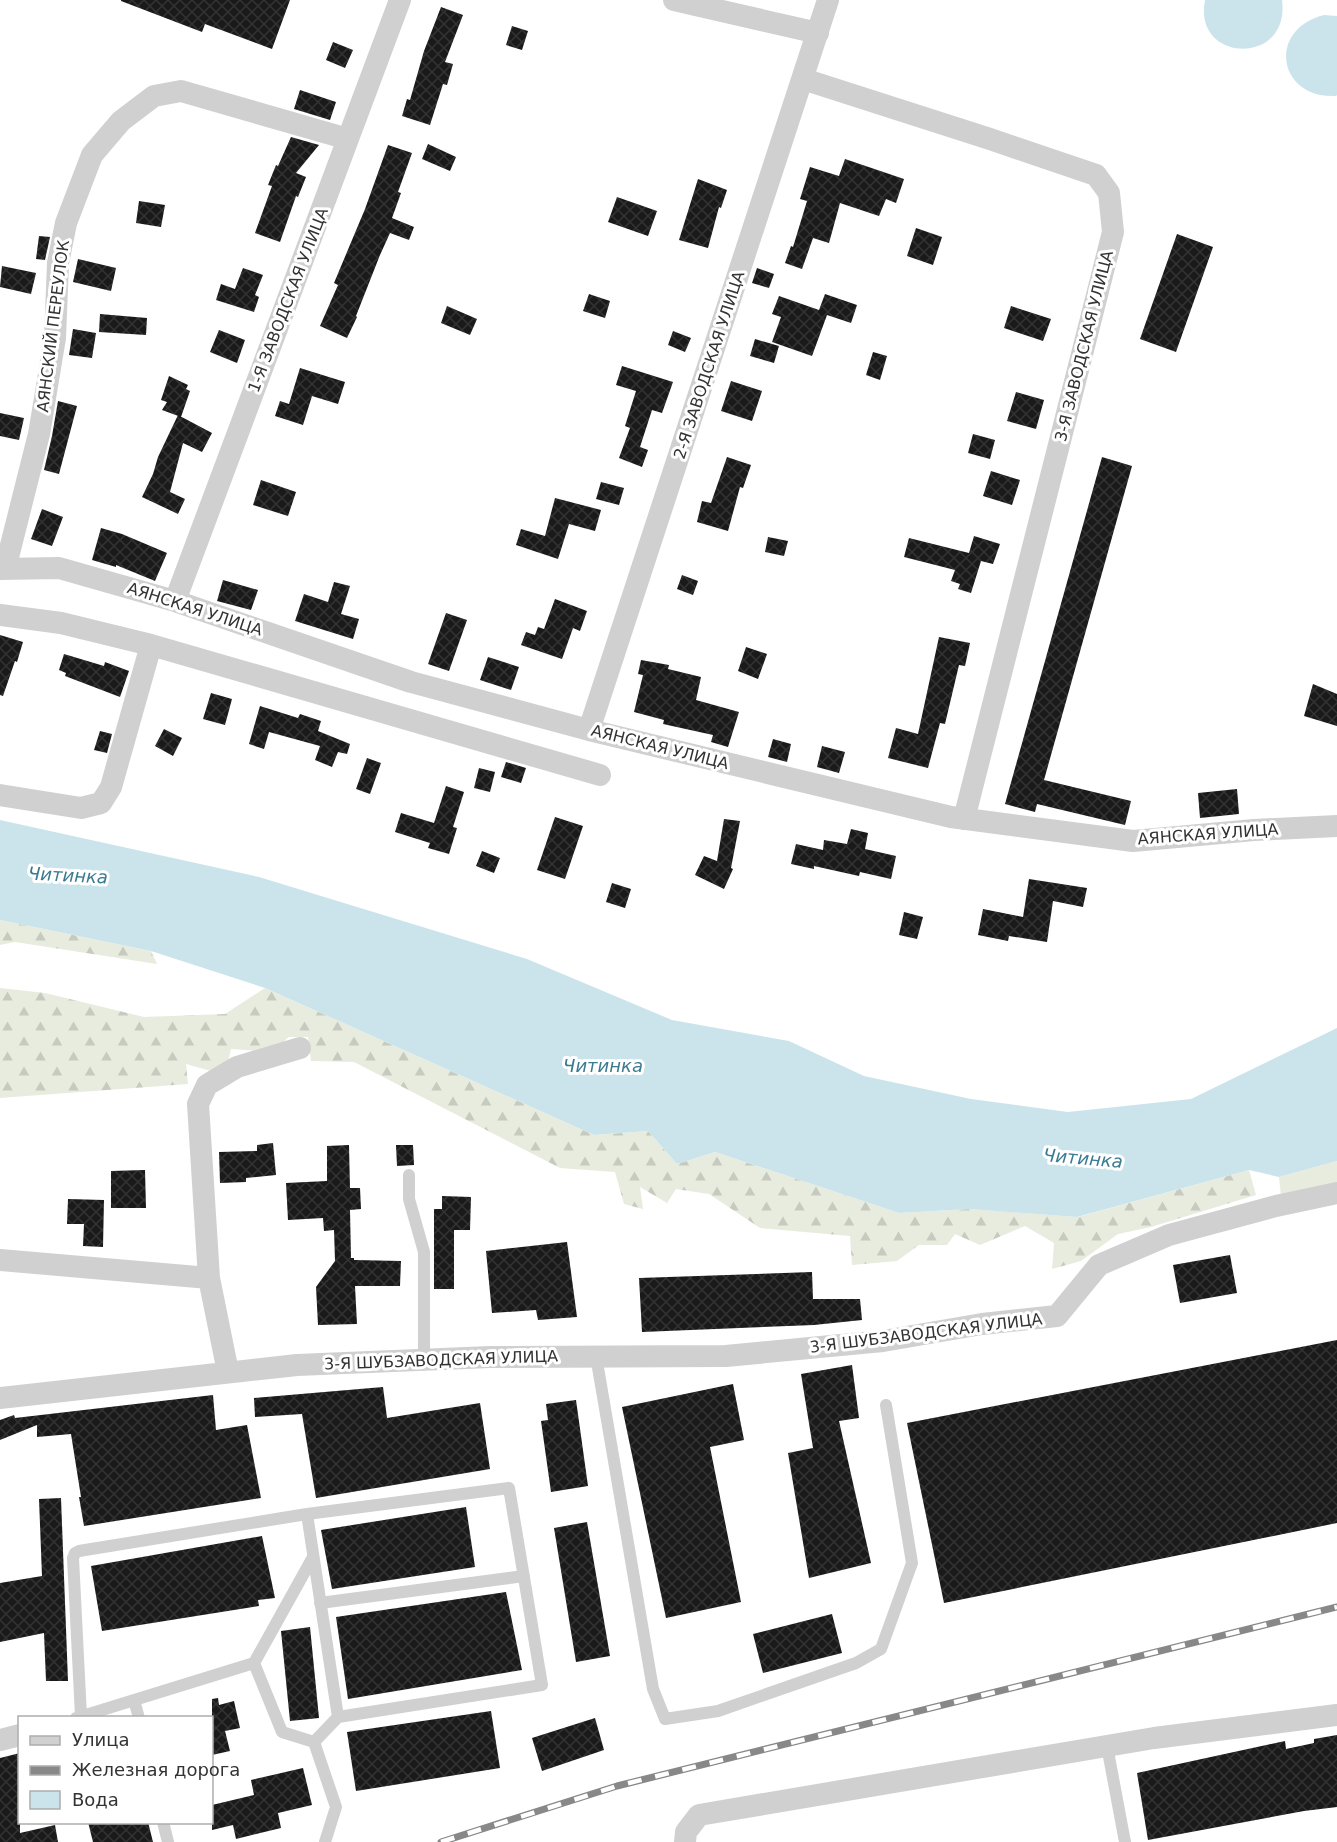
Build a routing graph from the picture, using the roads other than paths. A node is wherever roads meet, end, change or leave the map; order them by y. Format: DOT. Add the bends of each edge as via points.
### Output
graph roads {
  1 [pos="400,0"];
  2 [pos="674,0"];
  3 [pos="828,0"];
  4 [pos="818,33"];
  5 [pos="803,79"];
  6 [pos="348,140"];
  7 [pos="3,569"];
  8 [pos="175,600"];
  9 [pos="0,615"];
  10 [pos="151,645"];
  11 [pos="589,730"];
  12 [pos="600,775"];
  13 [pos="0,795"];
  14 [pos="964,819"];
  15 [pos="1337,826"];
  16 [pos="300,1048"];
  17 [pos="409,1175"];
  18 [pos="1337,1193"];
  19 [pos="0,1260"];
  20 [pos="209,1278"];
  21 [pos="596,1356"];
  22 [pos="423,1360"];
  23 [pos="228,1372"];
  24 [pos="0,1398"];
  25 [pos="886,1405"];
  26 [pos="307,1514"];
  27 [pos="313,1557"];
  28 [pos="524,1576"];
  29 [pos="320,1603"];
  30 [pos="254,1663"];
  31 [pos="134,1700"];
  32 [pos="1337,1714"];
  33 [pos="79,1716"];
  34 [pos="82,1716"];
  35 [pos="138,1716"];
  36 [pos="338,1717"];
  37 [pos="18,1736"];
  38 [pos="0,1740"];
  39 [pos="314,1742"];
  40 [pos="1107,1746"];
  41 [pos="164,1824"];
  42 [pos="168,1842"];
  43 [pos="325,1842"];
  44 [pos="686,1842"];
  45 [pos="1125,1842"];
  1 -- 6 [label="street, 1-Я ЗАВОДСКАЯ УЛИЦА"];
  2 -- 4 [label="street"];
  3 -- 4 [label="street, 2-Я ЗАВОДСКАЯ УЛИЦА"];
  4 -- 5 [label="street, 2-Я ЗАВОДСКАЯ УЛИЦА"];
  5 -- 11 [label="street, 2-Я ЗАВОДСКАЯ УЛИЦА"];
  5 -- 14 [label="street, 3-Я ЗАВОДСКАЯ УЛИЦА" via="1096,175 1109,193 1113,232"];
  6 -- 7 [label="street, АЯНСКИЙ ПЕРЕУЛОК" via="182,91 154,96 121,121 92,155 66,223 58,263 55,338 39,434"];
  6 -- 8 [label="street, 1-Я ЗАВОДСКАЯ УЛИЦА"];
  7 -- 8 [label="street, АЯНСКАЯ УЛИЦА" via="58,568"];
  8 -- 11 [label="street, АЯНСКАЯ УЛИЦА" via="411,682"];
  9 -- 10 [label="street" via="61,622"];
  10 -- 12 [label="street"];
  10 -- 13 [label="street" via="111,787 101,803 81,808"];
  11 -- 14 [label="street, АЯНСКАЯ УЛИЦА"];
  14 -- 15 [label="street, АЯНСКАЯ УЛИЦА" via="1133,841"];
  16 -- 20 [label="street" via="237,1067 207,1085 198,1104"];
  17 -- 22 [label="lane" via="409,1199 424,1252"];
  18 -- 21 [label="street, 3-Я ШУБЗАВОДСКАЯ УЛИЦА" via="1168,1235 1099,1265 1057,1316 883,1341 726,1356"];
  19 -- 20 [label="street"];
  20 -- 23 [label="street"];
  21 -- 22 [label="street, 3-Я ШУБЗАВОДСКАЯ УЛИЦА"];
  21 -- 25 [label="lane" via="653,1689 665,1719 718,1711 856,1663 881,1649 912,1563"];
  22 -- 23 [label="street, 3-Я ШУБЗАВОДСКАЯ УЛИЦА"];
  23 -- 24 [label="street, 3-Я ШУБЗАВОДСКАЯ УЛИЦА"];
  26 -- 27 [label="lane"];
  26 -- 28 [label="lane" via="510,1488"];
  26 -- 33 [label="lane" via="75,1553"];
  27 -- 29 [label="lane"];
  27 -- 30 [label="lane"];
  28 -- 29 [label="lane"];
  28 -- 36 [label="lane" via="542,1685"];
  29 -- 36 [label="lane"];
  30 -- 31 [label="lane"];
  30 -- 39 [label="lane" via="282,1732"];
  31 -- 34 [label="lane"];
  31 -- 35 [label="lane"];
  32 -- 40 [label="street"];
  36 -- 39 [label="lane"];
  37 -- 38 [label="street"];
  39 -- 43 [label="lane" via="336,1807"];
  40 -- 44 [label="street" via="699,1815 686,1832"];
  40 -- 45 [label="lane"];
  41 -- 42 [label="lane"];
}
